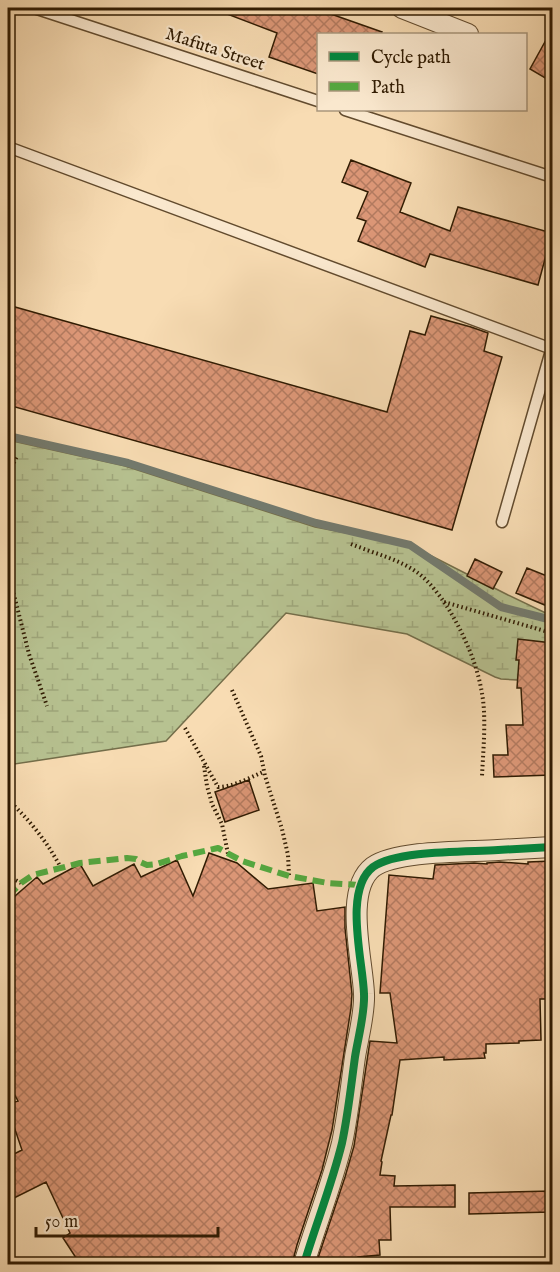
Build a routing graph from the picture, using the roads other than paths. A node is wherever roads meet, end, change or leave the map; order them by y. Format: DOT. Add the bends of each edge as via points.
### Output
graph roads {
  1 [pos="33,8"];
  2 [pos="402,8"];
  3 [pos="465,33"];
  4 [pos="317,101"];
  5 [pos="348,111"];
  6 [pos="8,147"];
  7 [pos="552,177"];
  8 [pos="552,348"];
  9 [pos="502,522"];
  10 [pos="552,847"];
  11 [pos="304,1264"];
  1 -- 4 [label="lane, Mafuta Street"];
  2 -- 3 [label="street"];
  5 -- 7 [label="lane"];
  6 -- 8 [label="lane"];
  8 -- 9 [label="lane"];
  10 -- 11 [label="street" via="403,857 387,860 365,874 360,885 356,926 364,997 342,1142"];
}
